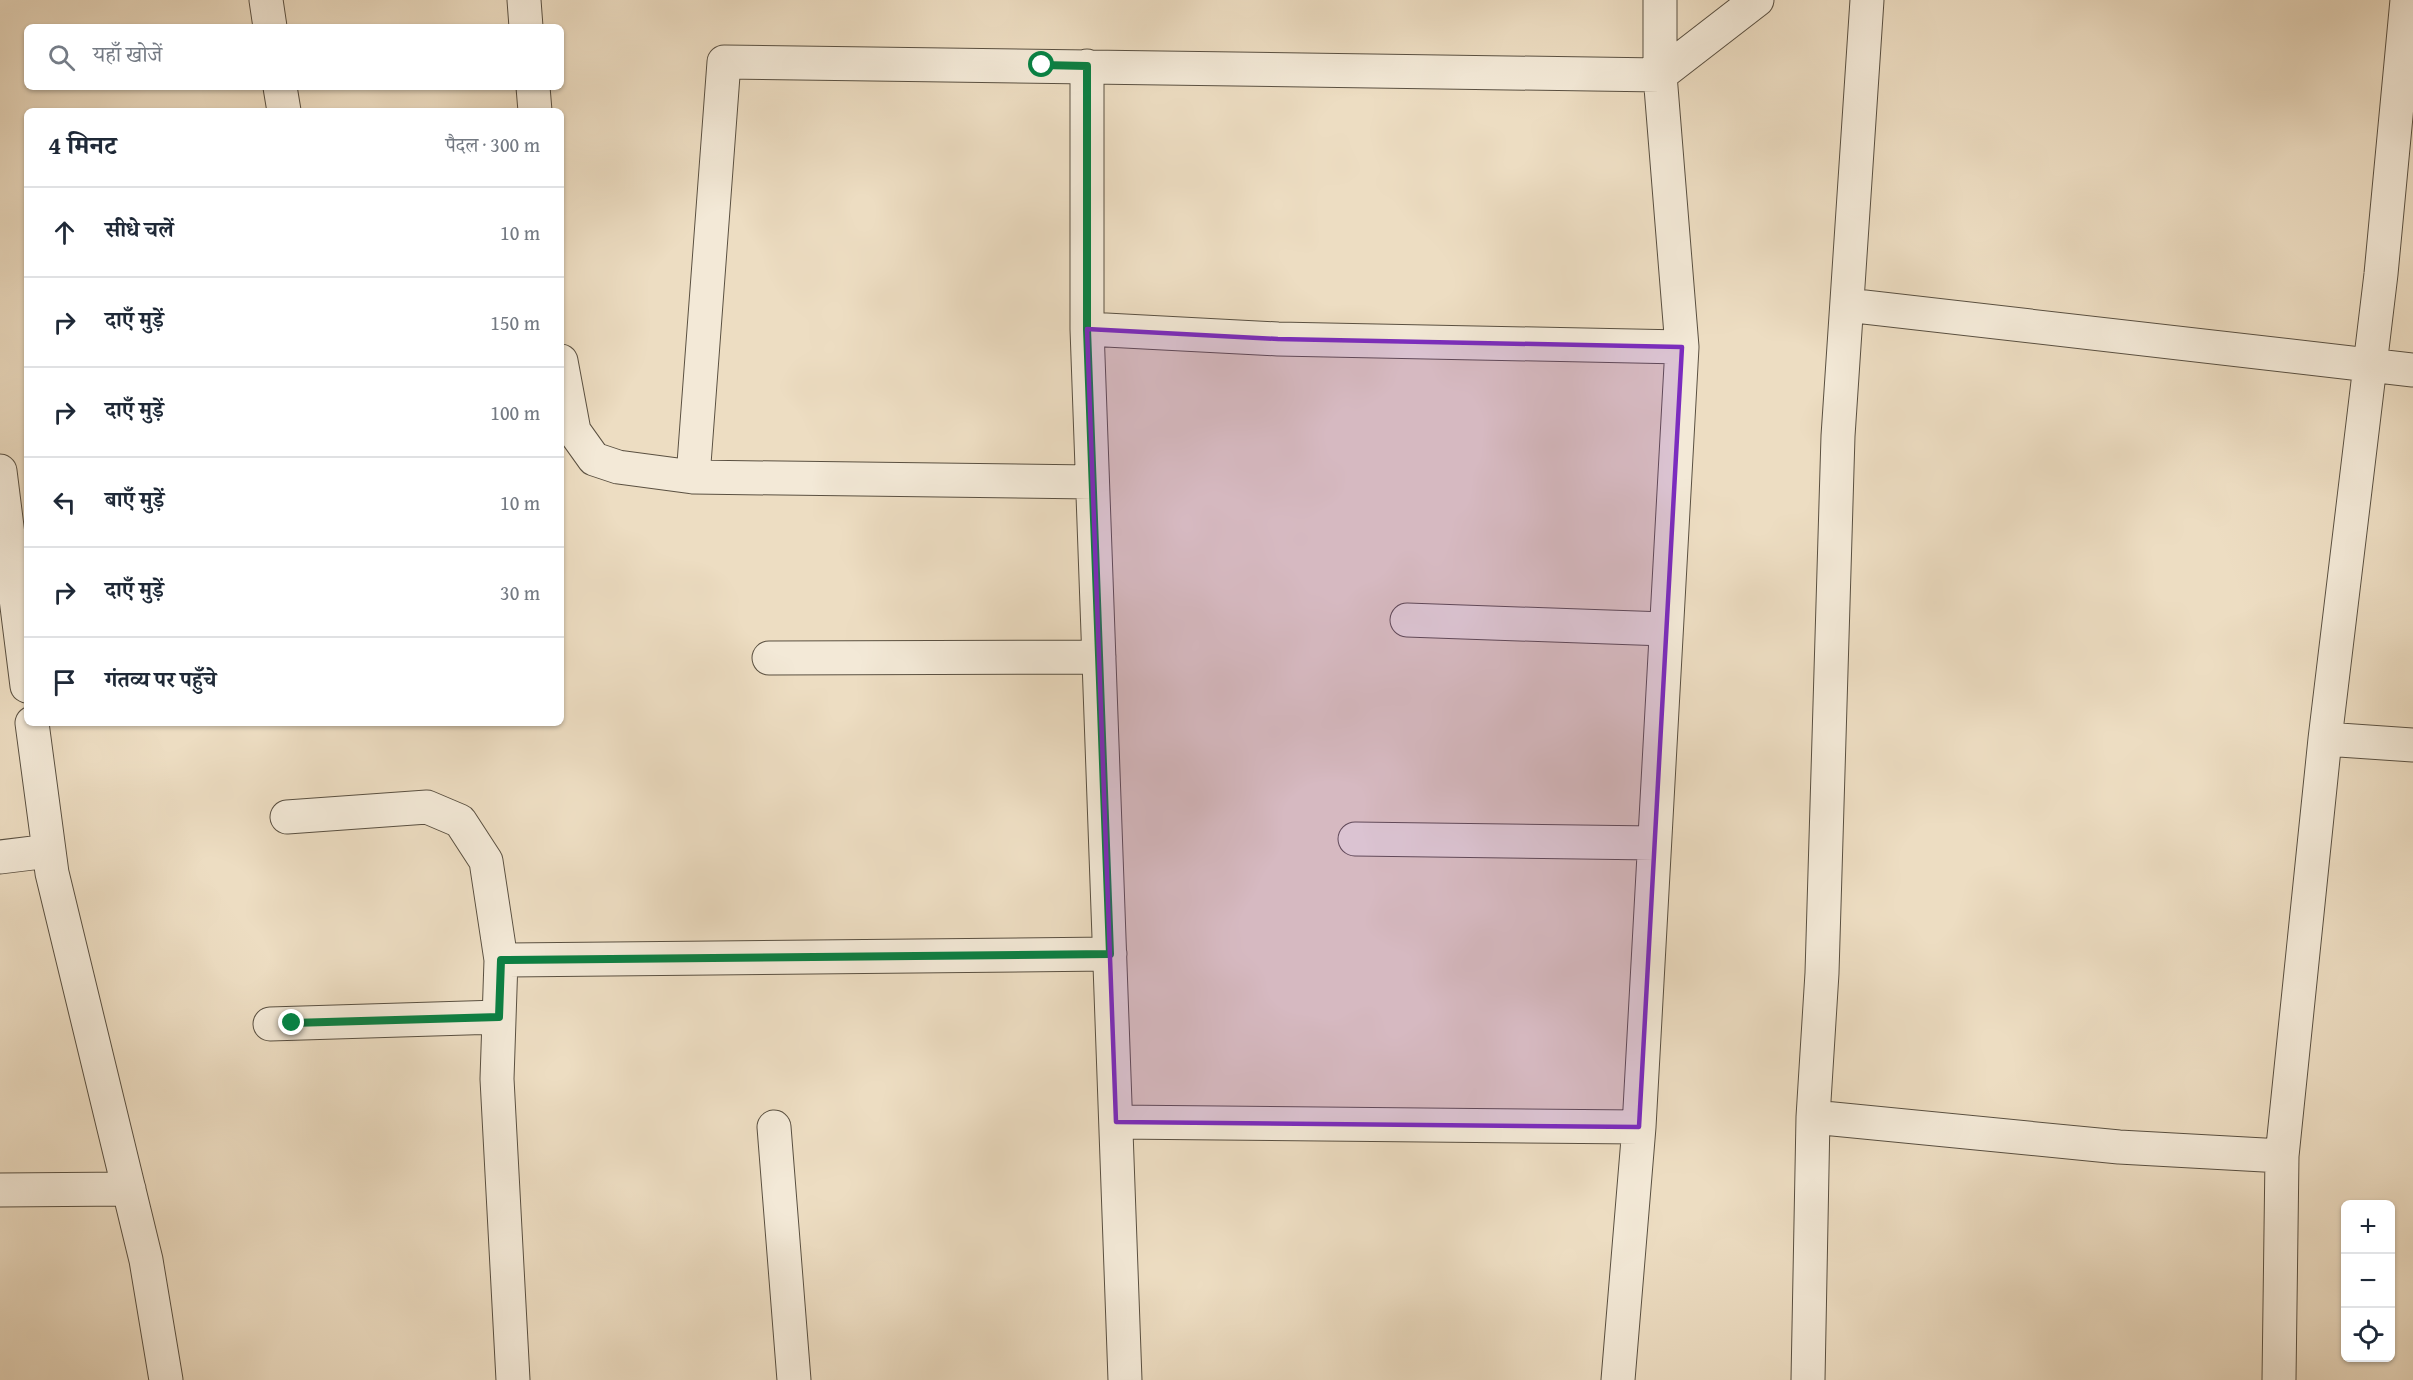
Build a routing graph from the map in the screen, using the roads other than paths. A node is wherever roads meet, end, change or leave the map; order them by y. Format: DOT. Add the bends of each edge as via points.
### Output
graph roads {
  1 [pos="266,0"];
  2 [pos="524,0"];
  3 [pos="1660,0"];
  4 [pos="1757,0"];
  5 [pos="1867,0"];
  6 [pos="2407,0"];
  7 [pos="270,24"];
  8 [pos="526,24"];
  9 [pos="1087,66"];
  10 [pos="1660,75"];
  11 [pos="280,90"];
  12 [pos="533,90"];
  13 [pos="284,108"];
  14 [pos="535,108"];
  15 [pos="1847,305"];
  16 [pos="1087,329"];
  17 [pos="1682,347"];
  18 [pos="2370,365"];
  19 [pos="2413,370"];
  20 [pos="564,377"];
  21 [pos="0,471"];
  22 [pos="693,477"];
  23 [pos="1092,482"];
  24 [pos="1407,620"];
  25 [pos="1665,629"];
  26 [pos="1099,657"];
  27 [pos="769,658"];
  28 [pos="24,662"];
  29 [pos="32,726"];
  30 [pos="2325,739"];
  31 [pos="2413,745"];
  32 [pos="287,817"];
  33 [pos="1355,839"];
  34 [pos="1654,843"];
  35 [pos="49,851"];
  36 [pos="0,857"];
  37 [pos="1110,954"];
  38 [pos="501,960"];
  39 [pos="499,1017"];
  40 [pos="270,1024"];
  41 [pos="1813,1117"];
  42 [pos="1116,1122"];
  43 [pos="774,1127"];
  44 [pos="1639,1127"];
  45 [pos="2282,1156"];
  46 [pos="129,1189"];
  47 [pos="0,1190"];
  48 [pos="166,1380"];
  49 [pos="513,1380"];
  50 [pos="794,1380"];
  51 [pos="1125,1380"];
  52 [pos="1618,1380"];
  53 [pos="1808,1380"];
  54 [pos="2279,1380"];
  1 -- 7 [label="street"];
  2 -- 8 [label="street"];
  3 -- 10 [label="street"];
  4 -- 10 [label="street"];
  5 -- 15 [label="street"];
  6 -- 18 [label="street"];
  9 -- 10 [label="street"];
  9 -- 16 [label="street"];
  9 -- 22 [label="street" via="724,62"];
  10 -- 17 [label="street"];
  11 -- 13 [label="street"];
  12 -- 14 [label="street"];
  15 -- 18 [label="street"];
  15 -- 41 [label="street" via="1838,436 1822,973"];
  16 -- 17 [label="street" via="1278,339"];
  16 -- 23 [label="street"];
  17 -- 25 [label="street"];
  18 -- 19 [label="street"];
  18 -- 30 [label="street"];
  20 -- 22 [label="street" via="574,431 594,459 618,468"];
  21 -- 28 [label="street"];
  22 -- 23 [label="street"];
  23 -- 26 [label="street"];
  24 -- 25 [label="street"];
  25 -- 34 [label="street"];
  26 -- 27 [label="street"];
  26 -- 37 [label="street"];
  29 -- 35 [label="street"];
  30 -- 31 [label="street"];
  30 -- 45 [label="street"];
  32 -- 38 [label="street" via="427,807 460,820 486,861"];
  33 -- 34 [label="street"];
  34 -- 44 [label="street"];
  35 -- 36 [label="street"];
  35 -- 46 [label="street"];
  37 -- 38 [label="street"];
  37 -- 42 [label="street"];
  38 -- 39 [label="street"];
  39 -- 40 [label="street"];
  39 -- 49 [label="street" via="497,1079"];
  41 -- 45 [label="street" via="2119,1147"];
  41 -- 53 [label="street"];
  42 -- 44 [label="street"];
  42 -- 51 [label="street"];
  43 -- 50 [label="street"];
  44 -- 52 [label="street"];
  45 -- 54 [label="street"];
  46 -- 47 [label="street"];
  46 -- 48 [label="street" via="146,1260"];
}
